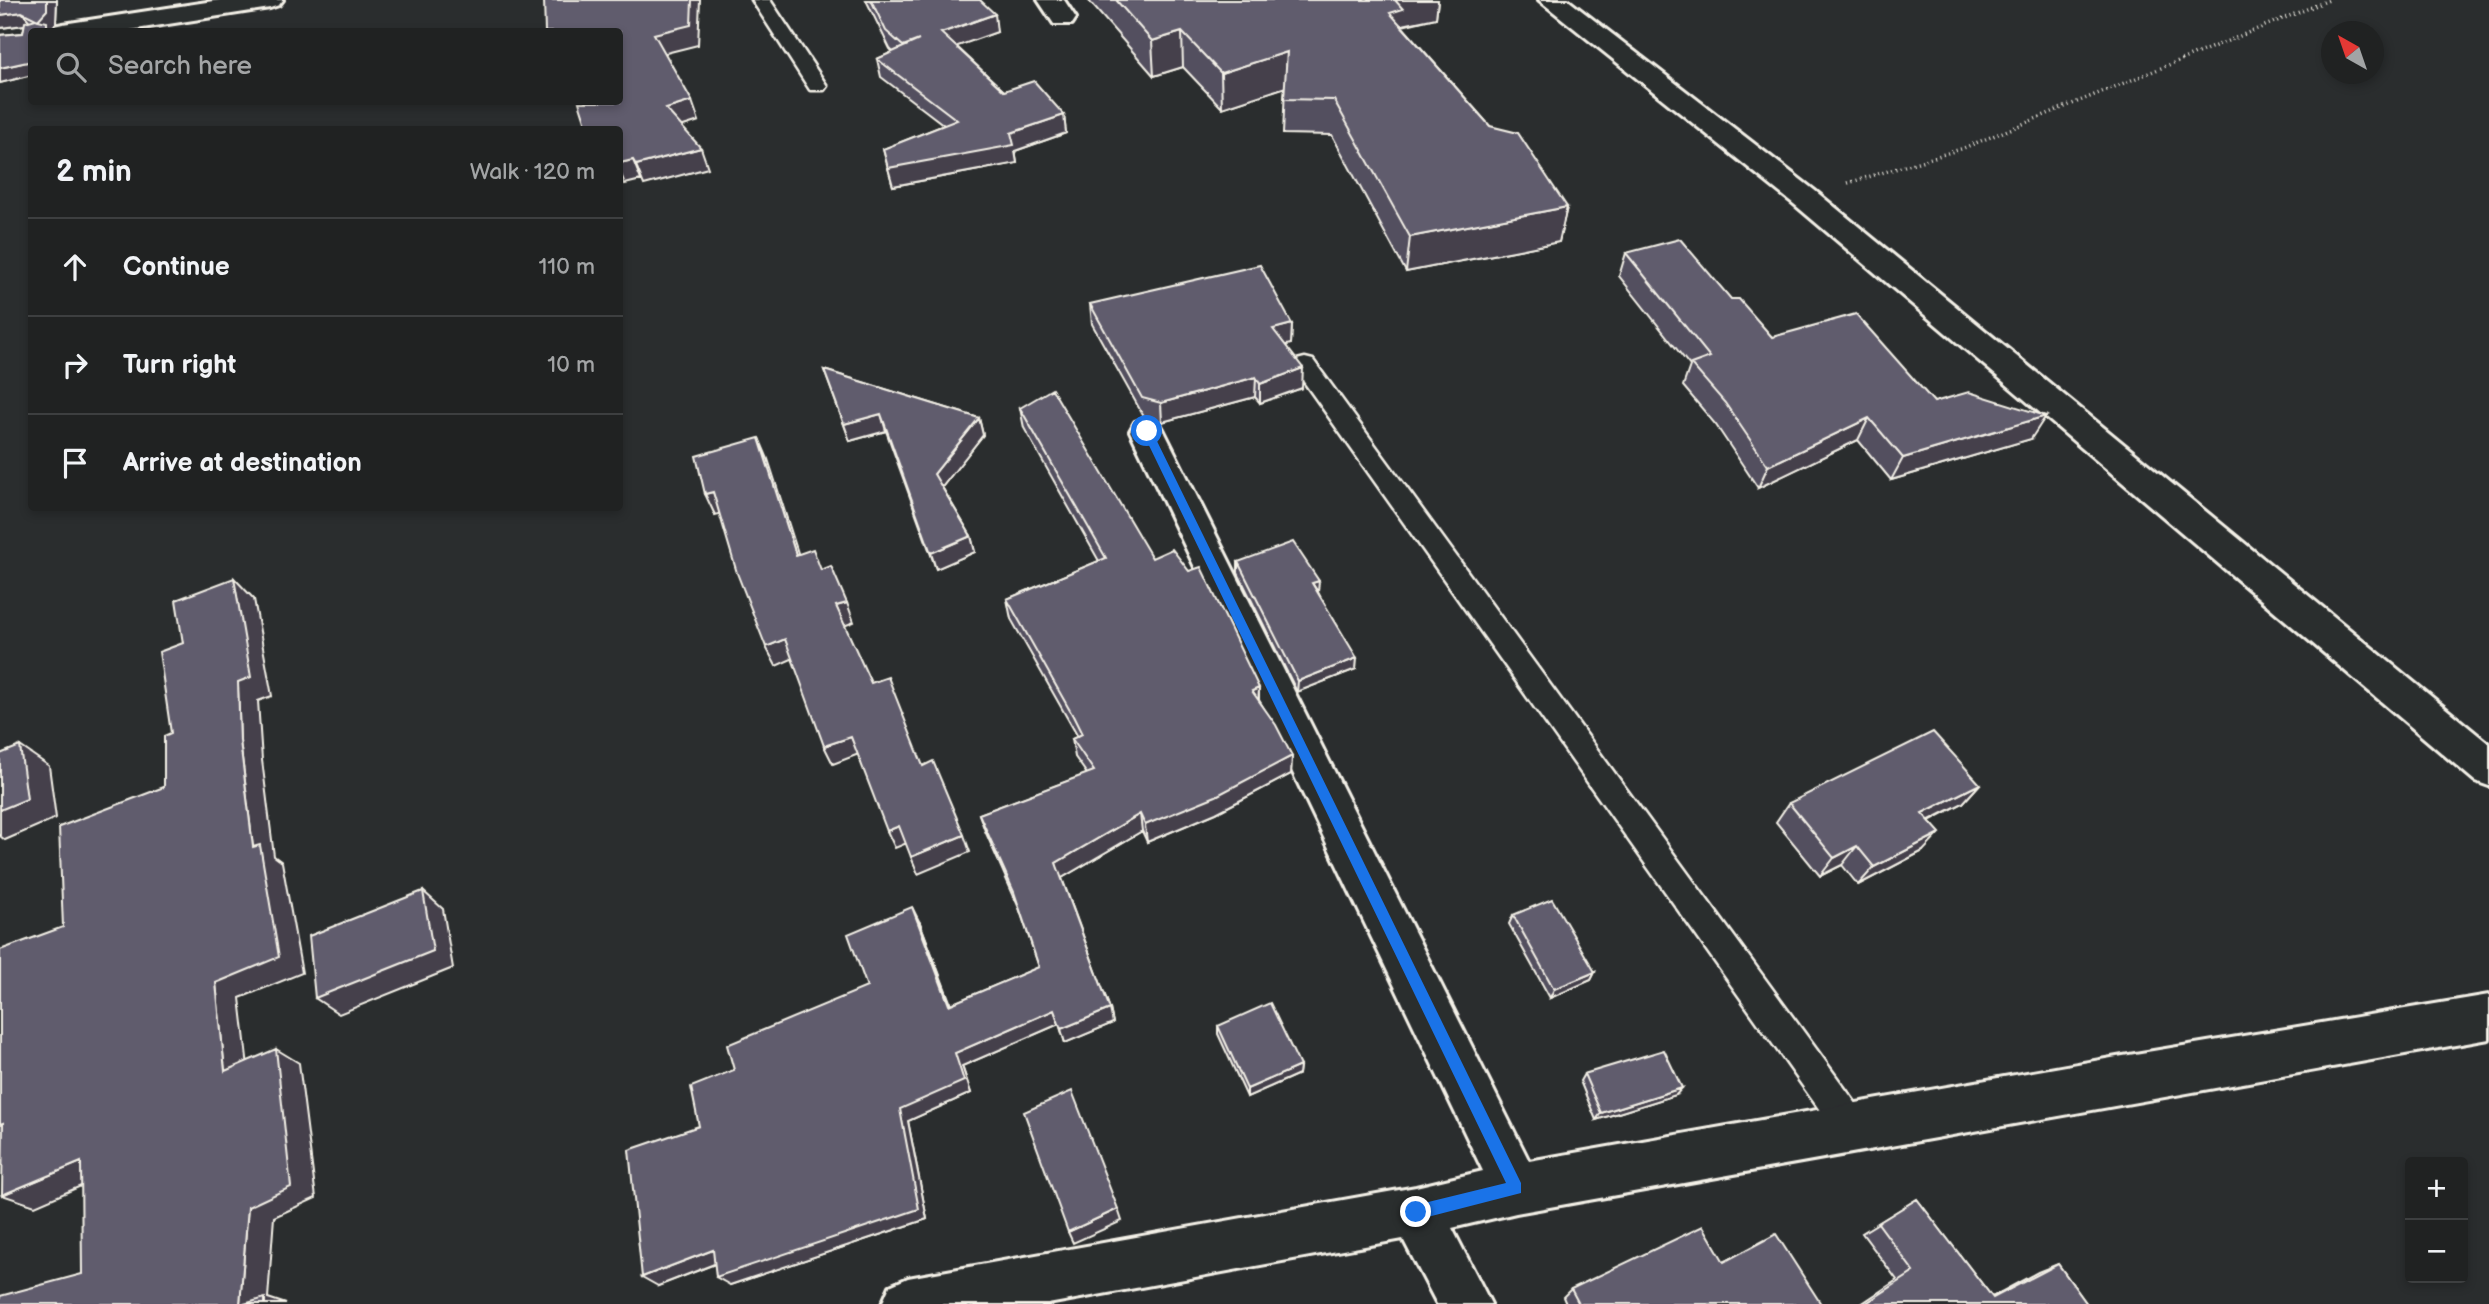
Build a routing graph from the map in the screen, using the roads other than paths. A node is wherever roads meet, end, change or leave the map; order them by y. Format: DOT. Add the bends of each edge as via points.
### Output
graph roads {
  1 [pos="93,0"];
  2 [pos="270,0"];
  3 [pos="761,0"];
  4 [pos="1552,0"];
  5 [pos="239,2"];
  6 [pos="98,28"];
  7 [pos="817,86"];
  8 [pos="1305,366"];
  9 [pos="1147,431"];
  10 [pos="2489,768"];
  11 [pos="2489,1017"];
  12 [pos="1853,1128"];
  13 [pos="1516,1188"];
  14 [pos="1416,1212"];
  15 [pos="908,1304"];
  16 [pos="1465,1304"];
  1 -- 6 [label="street"];
  2 -- 5 [label="street"];
  3 -- 7 [label="lane"];
  4 -- 10 [label="street" via="1804,197"];
  5 -- 6 [label="street"];
  8 -- 12 [label="lane"];
  9 -- 13 [label="street"];
  11 -- 12 [label="street"];
  12 -- 13 [label="street"];
  13 -- 14 [label="street"];
  14 -- 15 [label="street"];
  14 -- 16 [label="street"];
}
